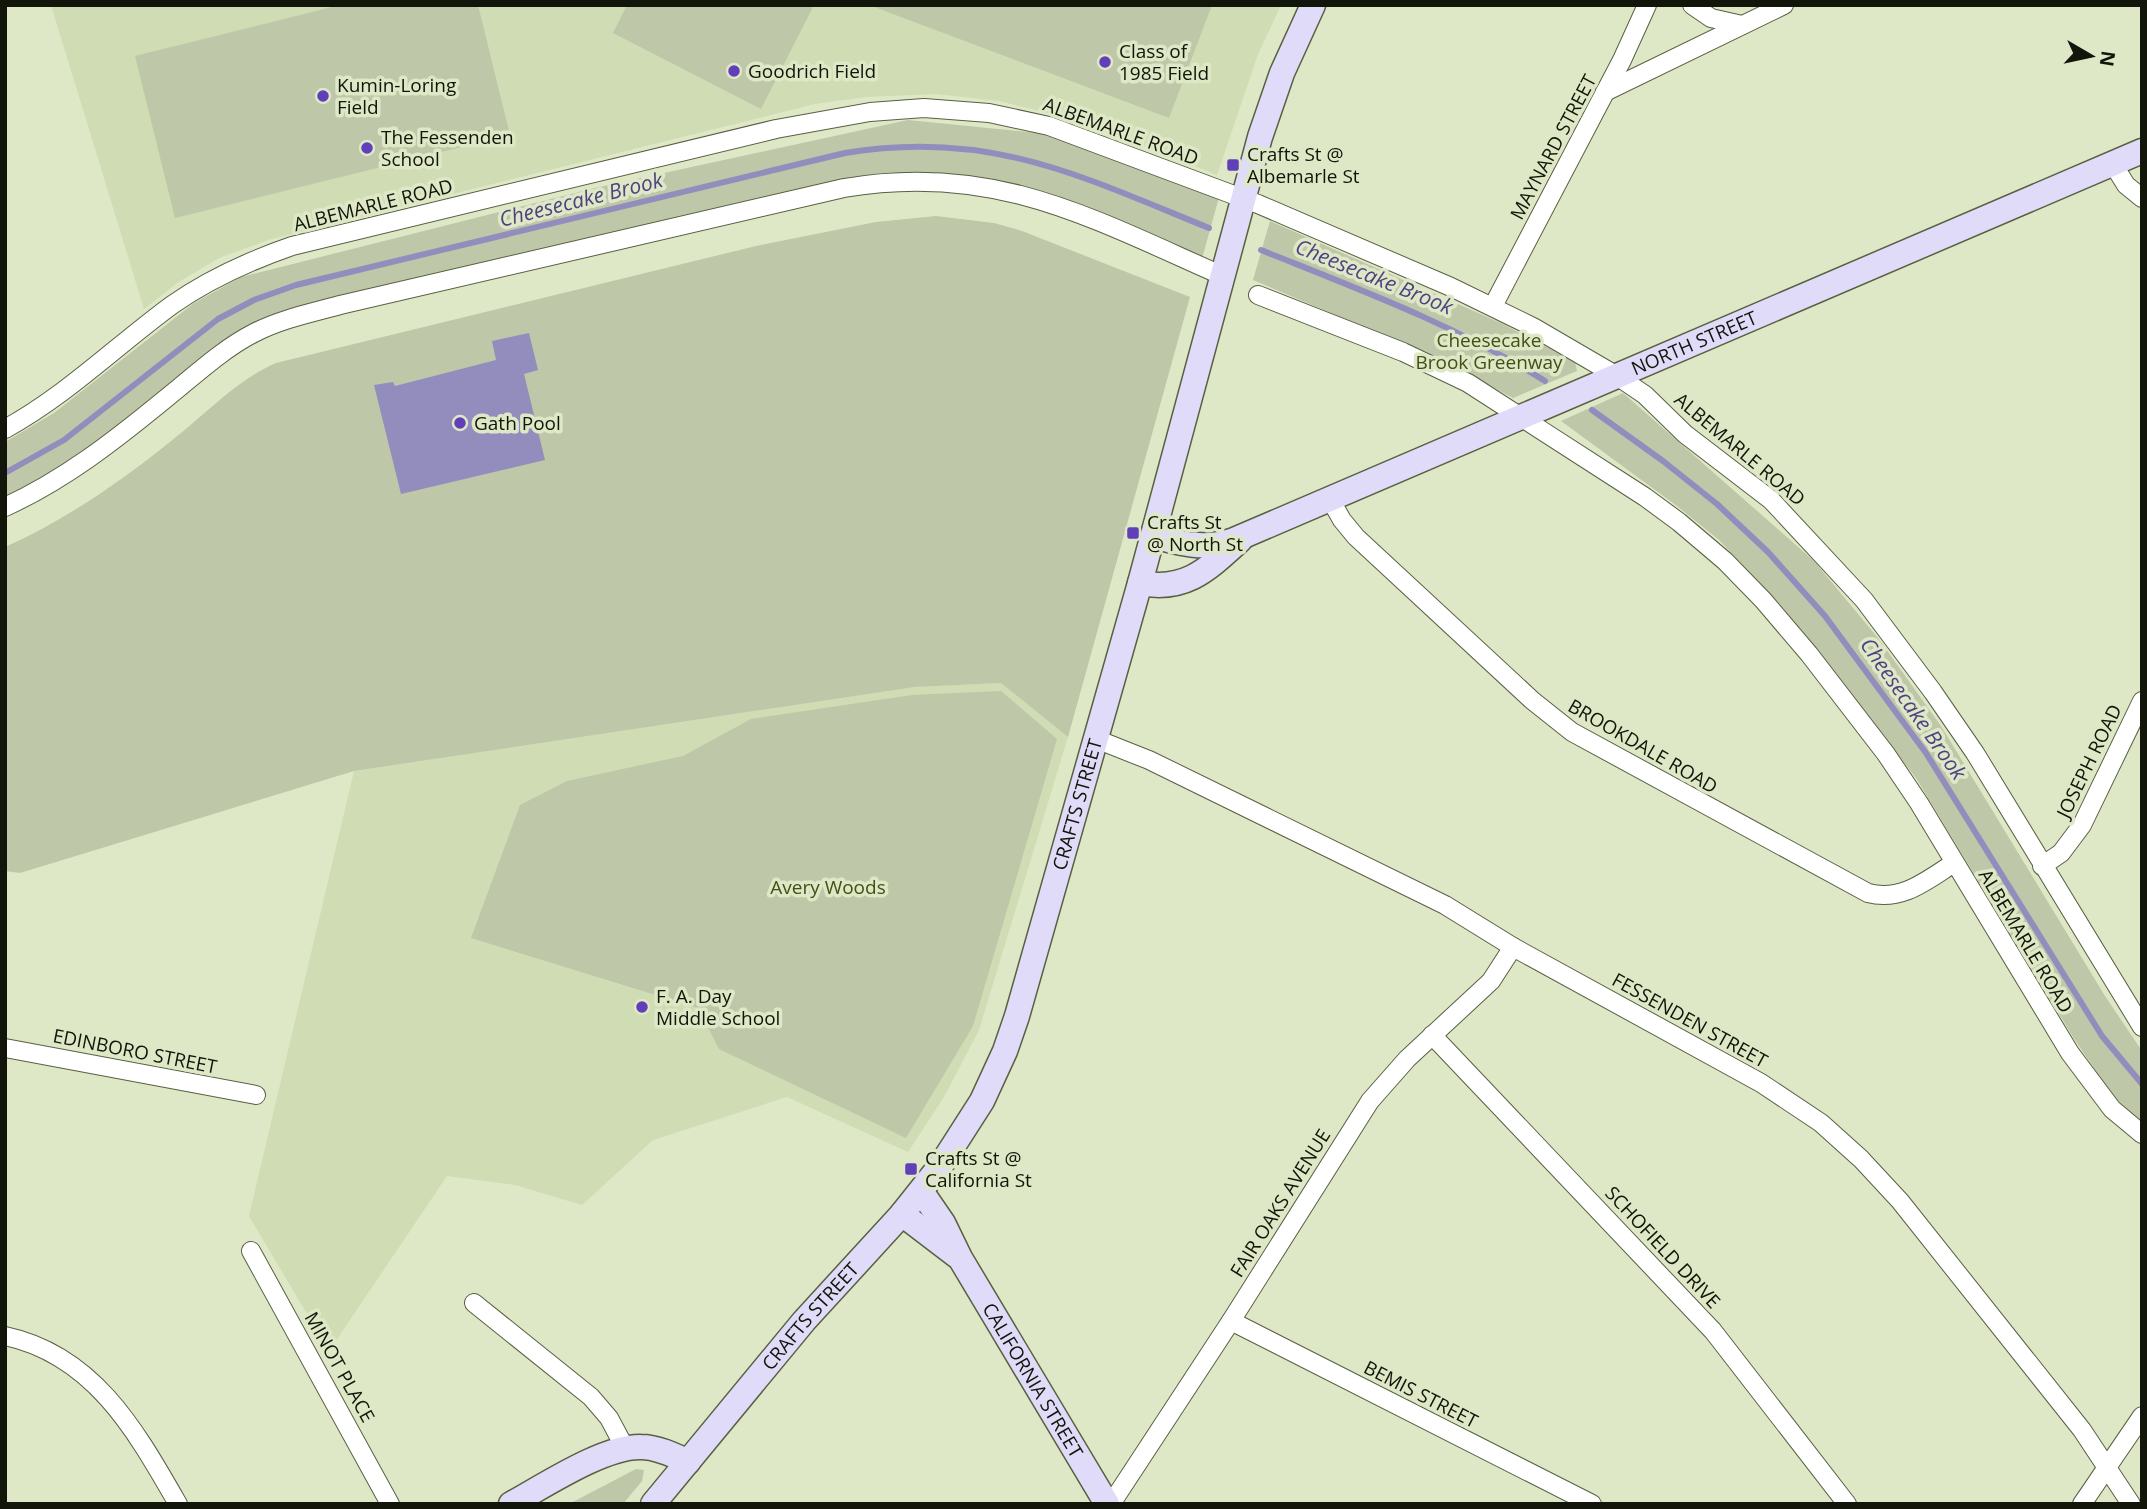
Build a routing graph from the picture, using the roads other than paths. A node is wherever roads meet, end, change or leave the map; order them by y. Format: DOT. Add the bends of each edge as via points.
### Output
graph roads {
  1 [pos="1313,5"];
  2 [pos="1647,5"];
  3 [pos="1692,5"];
  4 [pos="1784,5"];
  5 [pos="1742,25"];
  6 [pos="1605,92"];
  7 [pos="2142,151"];
  8 [pos="2113,164"];
  9 [pos="1244,198"];
  10 [pos="2142,198"];
  11 [pos="1223,276"];
  12 [pos="1258,295"];
  13 [pos="1493,306"];
  14 [pos="1618,376"];
  15 [pos="1521,416"];
  16 [pos="5,429"];
  17 [pos="1330,499"];
  18 [pos="5,507"];
  19 [pos="1247,535"];
  20 [pos="1153,536"];
  21 [pos="1140,583"];
  22 [pos="2142,701"];
  23 [pos="1096,739"];
  24 [pos="1954,863"];
  25 [pos="2042,866"];
  26 [pos="1513,947"];
  27 [pos="2142,1027"];
  28 [pos="1432,1035"];
  29 [pos="5,1048"];
  30 [pos="256,1095"];
  31 [pos="2142,1134"];
  32 [pos="921,1191"];
  33 [pos="902,1214"];
  34 [pos="251,1251"];
  35 [pos="961,1258"];
  36 [pos="474,1303"];
  37 [pos="1231,1321"];
  38 [pos="5,1336"];
  39 [pos="2142,1416"];
  40 [pos="625,1448"];
  41 [pos="688,1462"];
  42 [pos="2107,1466"];
  43 [pos="178,1504"];
  44 [pos="390,1504"];
  45 [pos="510,1504"];
  46 [pos="653,1504"];
  47 [pos="1109,1504"];
  48 [pos="1592,1504"];
  49 [pos="1847,1504"];
  50 [pos="2082,1504"];
  51 [pos="2131,1504"];
  1 -- 9 [label="main road, CRAFTS STREET" via="1275,89"];
  2 -- 6 [label="street, MAYNARD STREET"];
  3 -- 5 [label="street" via="1711,18"];
  4 -- 5 [label="street"];
  5 -- 6 [label="street"];
  6 -- 13 [label="street, MAYNARD STREET"];
  7 -- 8 [label="main road, NORTH STREET"];
  8 -- 10 [label="street" via="2126,185"];
  8 -- 14 [label="main road, NORTH STREET"];
  9 -- 11 [label="main road, CRAFTS STREET"];
  9 -- 13 [label="street, ALBEMARLE ROAD"];
  9 -- 16 [label="street, ALBEMARLE ROAD" via="1077,135 1004,115 924,108 830,118 261,257 224,273 174,304 66,390"];
  11 -- 18 [label="street" via="1073,211 1007,190 933,181 844,188 274,324 229,348 88,460"];
  11 -- 20 [label="main road, CRAFTS STREET"];
  12 -- 15 [label="street, ALBEMARLE ROAD" via="1436,366"];
  13 -- 14 [label="street, ALBEMARLE ROAD"];
  14 -- 15 [label="main road, NORTH STREET"];
  14 -- 25 [label="street, ALBEMARLE ROAD" via="1771,500 1852,586 1949,715"];
  15 -- 17 [label="main road, NORTH STREET"];
  15 -- 24 [label="street, ALBEMARLE ROAD" via="1662,509 1745,580 1873,737"];
  17 -- 19 [label="main road, NORTH STREET"];
  17 -- 24 [label="street, BROOKDALE ROAD" via="1356,537 1539,707 1585,741 1868,893 1898,895"];
  19 -- 20 [label="main road, NORTH STREET" via="1206,547"];
  19 -- 21 [label="main road, NORTH STREET" via="1185,582 1163,587"];
  20 -- 21 [label="main road, CRAFTS STREET"];
  21 -- 23 [label="main road, CRAFTS STREET"];
  22 -- 25 [label="street, JOSEPH ROAD" via="2082,825 2061,853"];
  23 -- 26 [label="street, FESSENDEN STREET" via="1149,760 1445,905"];
  23 -- 32 [label="main road, CRAFTS STREET" via="1004,1051 973,1118"];
  24 -- 31 [label="street, ALBEMARLE ROAD" via="2070,1053 2107,1103"];
  25 -- 27 [label="street, ALBEMARLE ROAD"];
  26 -- 28 [label="street, FAIR OAKS AVENUE" via="1491,981"];
  26 -- 42 [label="street, FESSENDEN STREET" via="1768,1087 1835,1134 1900,1201"];
  28 -- 37 [label="street, FAIR OAKS AVENUE" via="1359,1116"];
  28 -- 49 [label="street, SCHOFIELD DRIVE" via="1713,1331"];
  29 -- 30 [label="street, EDINBORO STREET"];
  32 -- 33 [label="main road, CRAFTS STREET"];
  32 -- 35 [label="main road, CALIFORNIA STREET"];
  33 -- 35 [label="main road, CALIFORNIA STREET"];
  33 -- 41 [label="main road, CRAFTS STREET"];
  34 -- 44 [label="street, MINOT PLACE"];
  35 -- 47 [label="main road, CALIFORNIA STREET"];
  36 -- 40 [label="street" via="591,1397"];
  37 -- 47 [label="street, FAIR OAKS AVENUE"];
  37 -- 48 [label="street, BEMIS STREET"];
  38 -- 43 [label="street" via="56,1354 95,1383 138,1435"];
  39 -- 42 [label="street"];
  40 -- 41 [label="main road" via="652,1448"];
  40 -- 45 [label="main road"];
  41 -- 46 [label="main road, CRAFTS STREET"];
  42 -- 50 [label="street"];
  42 -- 51 [label="street, FESSENDEN STREET"];
}
